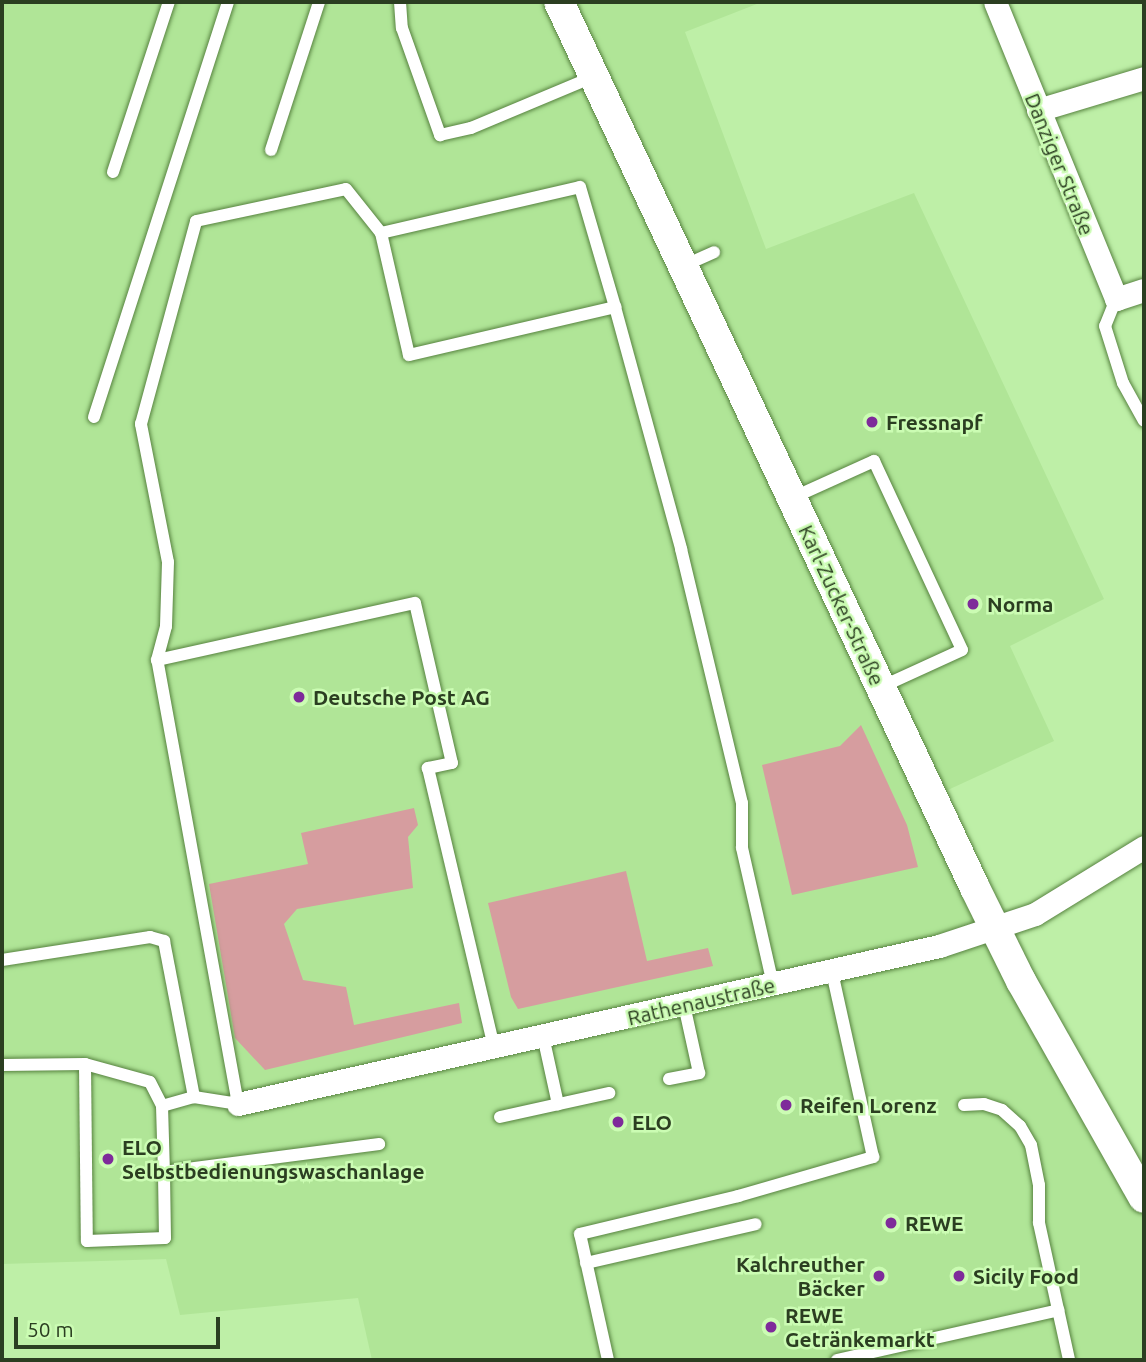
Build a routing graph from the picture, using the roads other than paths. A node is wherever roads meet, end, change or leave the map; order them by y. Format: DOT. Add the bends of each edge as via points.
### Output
graph roads {
  1 [pos="169,2"];
  2 [pos="228,2"];
  3 [pos="319,2"];
  4 [pos="400,2"];
  5 [pos="559,2"];
  6 [pos="995,2"];
  7 [pos="594,77"];
  8 [pos="1144,78"];
  9 [pos="1038,110"];
  10 [pos="271,150"];
  11 [pos="113,172"];
  12 [pos="381,233"];
  13 [pos="713,253"];
  14 [pos="682,266"];
  15 [pos="1144,290"];
  16 [pos="1116,299"];
  17 [pos="615,307"];
  18 [pos="94,417"];
  19 [pos="1144,421"];
  20 [pos="792,498"];
  21 [pos="157,660"];
  22 [pos="880,687"];
  23 [pos="1144,847"];
  24 [pos="995,929"];
  25 [pos="2,960"];
  26 [pos="832,972"];
  27 [pos="773,985"];
  28 [pos="684,1005"];
  29 [pos="543,1036"];
  30 [pos="494,1047"];
  31 [pos="85,1064"];
  32 [pos="2,1065"];
  33 [pos="669,1079"];
  34 [pos="609,1093"];
  35 [pos="194,1097"];
  36 [pos="238,1104"];
  37 [pos="558,1104"];
  38 [pos="964,1105"];
  39 [pos="162,1106"];
  40 [pos="500,1117"];
  41 [pos="379,1144"];
  42 [pos="164,1172"];
  43 [pos="1144,1198"];
  44 [pos="756,1224"];
  45 [pos="586,1263"];
  46 [pos="1058,1310"];
  47 [pos="854,1358"];
  48 [pos="608,1360"];
  49 [pos="837,1360"];
  50 [pos="1069,1360"];
  1 -- 11 [label="lane"];
  2 -- 18 [label="lane"];
  3 -- 10 [label="lane"];
  4 -- 7 [label="lane" via="402,28 440,135 471,128"];
  5 -- 7 [label="street, Karl-Zucker-Straße"];
  6 -- 9 [label="street, Danziger Straße"];
  7 -- 14 [label="street, Karl-Zucker-Straße"];
  8 -- 9 [label="street"];
  9 -- 16 [label="street, Danziger Straße"];
  12 -- 17 [label="lane" via="580,187"];
  12 -- 17 [label="lane" via="410,355"];
  12 -- 21 [label="lane" via="346,189 196,221 141,424 168,562 166,626"];
  13 -- 14 [label="lane"];
  14 -- 20 [label="street, Karl-Zucker-Straße"];
  15 -- 16 [label="street"];
  16 -- 19 [label="lane" via="1105,326 1123,383"];
  17 -- 27 [label="lane" via="681,549 741,803 742,848"];
  20 -- 22 [label="street, Karl-Zucker-Straße"];
  20 -- 22 [label="lane" via="874,461 899,514 962,650"];
  21 -- 30 [label="lane" via="415,603 452,763 428,768"];
  21 -- 36 [label="lane"];
  22 -- 24 [label="street, Karl-Zucker-Straße"];
  23 -- 24 [label="street, Rathenaustraße" via="1035,914"];
  24 -- 26 [label="street, Rathenaustraße"];
  24 -- 43 [label="street, Karl-Zucker-Straße"];
  25 -- 35 [label="lane" via="150,937 163,941"];
  26 -- 27 [label="street, Rathenaustraße"];
  26 -- 45 [label="lane" via="873,1157 580,1234"];
  27 -- 28 [label="street, Rathenaustraße"];
  28 -- 29 [label="street, Rathenaustraße"];
  28 -- 33 [label="lane" via="699,1073"];
  29 -- 30 [label="street, Rathenaustraße"];
  29 -- 37 [label="lane"];
  30 -- 36 [label="street, Rathenaustraße"];
  31 -- 32 [label="lane"];
  31 -- 39 [label="lane" via="150,1082"];
  31 -- 42 [label="lane" via="87,1241 165,1238"];
  34 -- 37 [label="lane"];
  35 -- 36 [label="lane"];
  35 -- 39 [label="lane"];
  37 -- 40 [label="lane"];
  38 -- 46 [label="lane" via="984,1104 1002,1110 1031,1144 1040,1185 1038,1223"];
  39 -- 42 [label="lane"];
  41 -- 42 [label="lane"];
  44 -- 45 [label="lane"];
  45 -- 48 [label="lane"];
  46 -- 47 [label="lane"];
  46 -- 50 [label="lane"];
  47 -- 49 [label="lane"];
}
